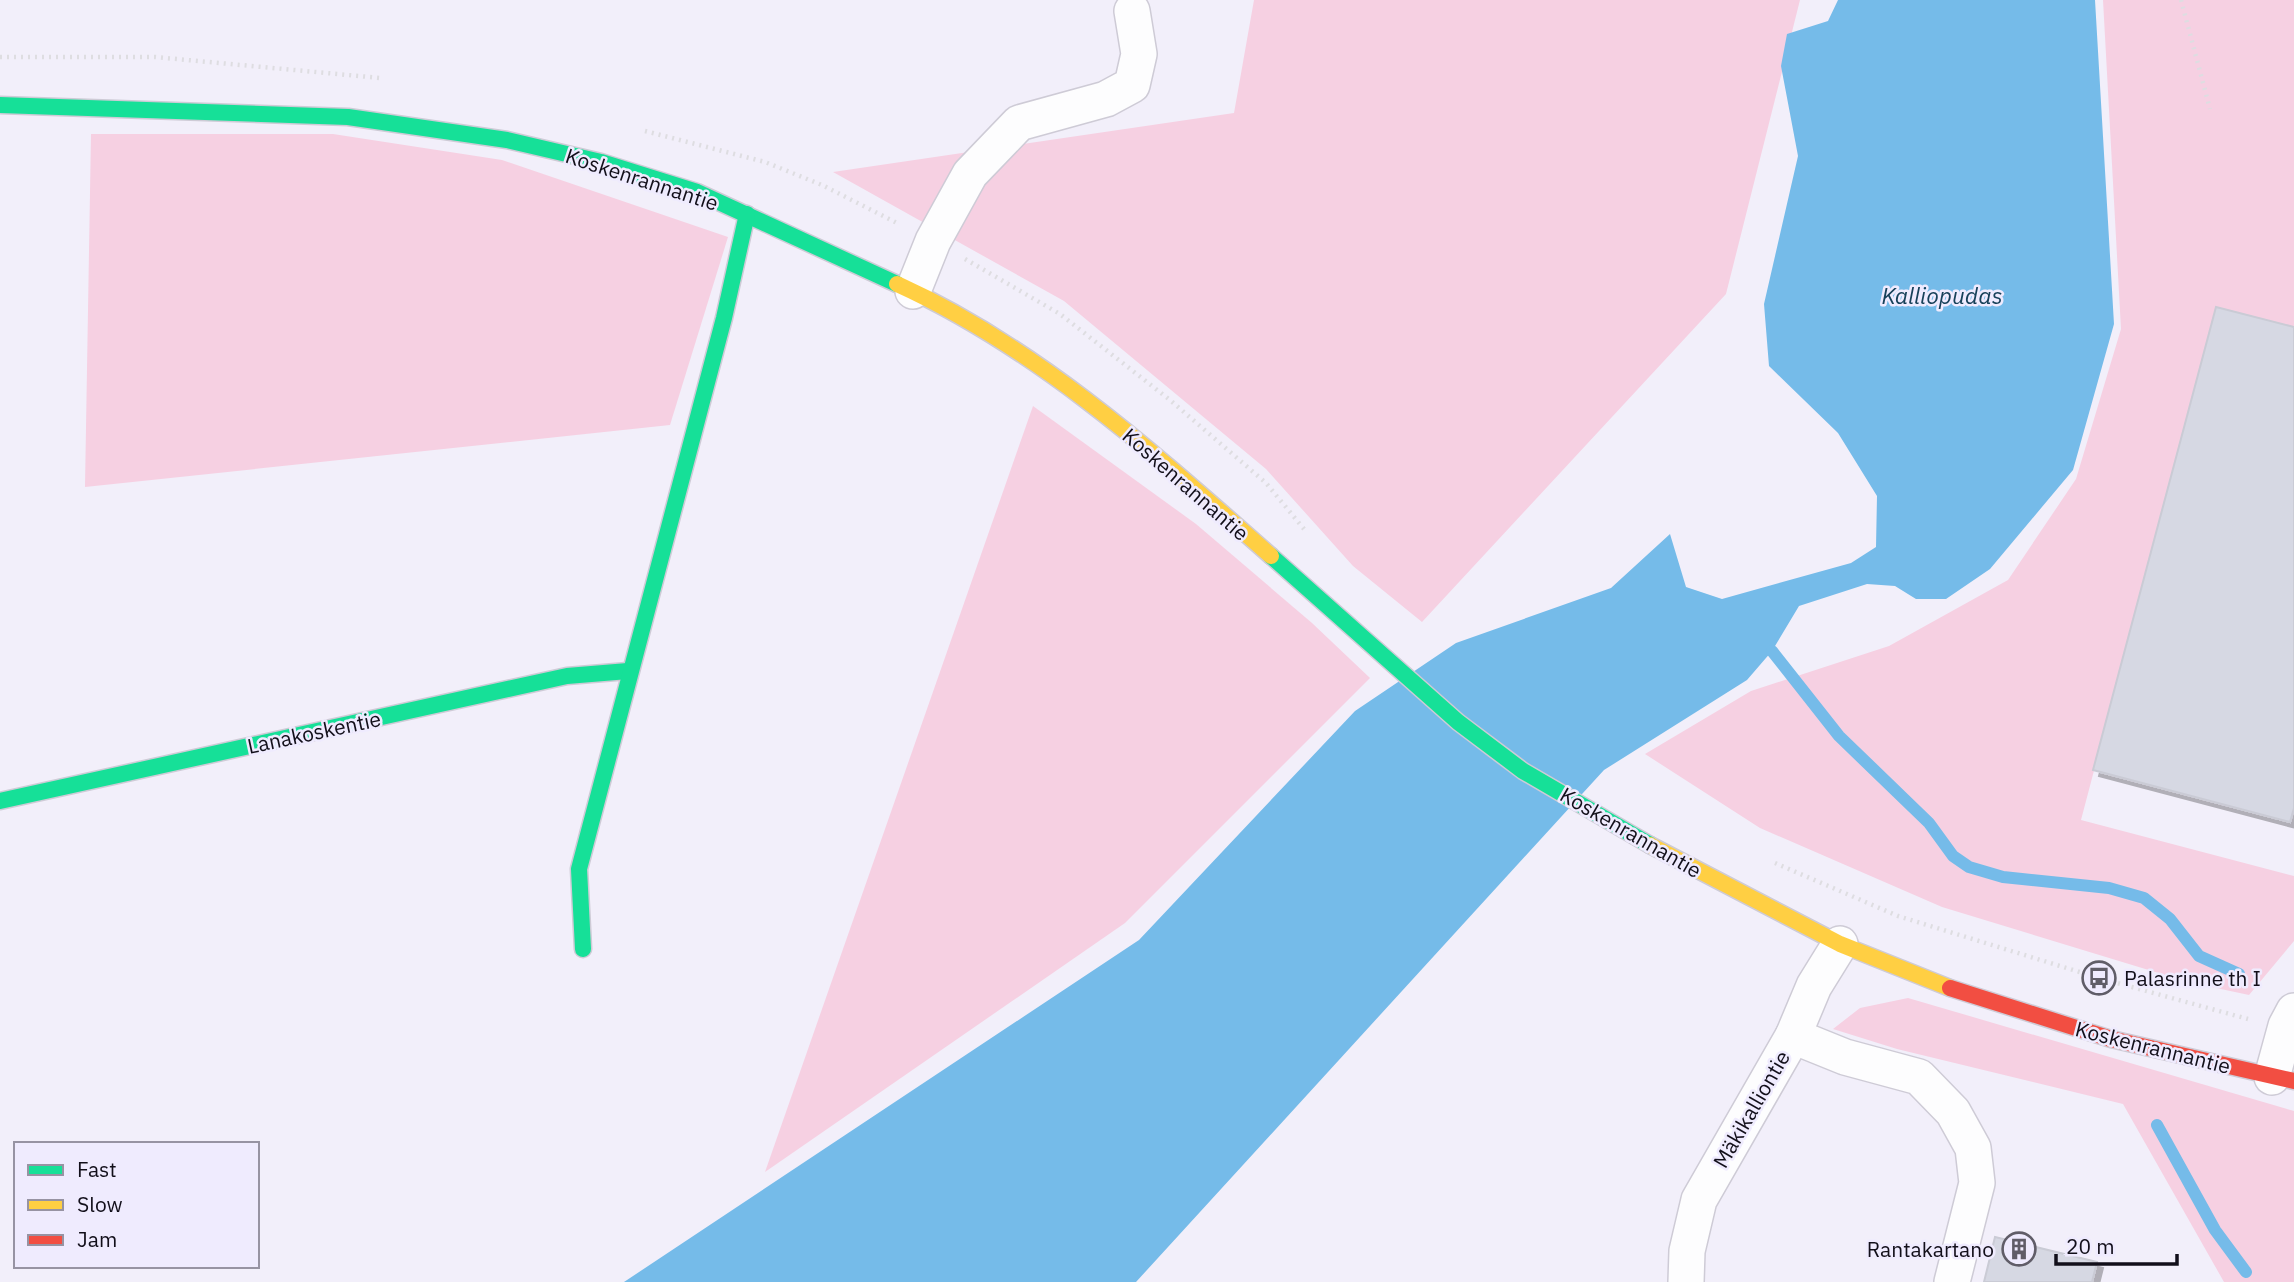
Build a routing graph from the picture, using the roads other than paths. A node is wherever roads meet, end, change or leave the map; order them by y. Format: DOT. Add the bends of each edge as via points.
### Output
graph roads {
  1 [pos="1132,11"];
  2 [pos="0,105"];
  3 [pos="747,214"];
  4 [pos="914,291"];
  5 [pos="628,671"];
  6 [pos="0,801"];
  7 [pos="1840,944"];
  8 [pos="583,949"];
  9 [pos="2290,1019"];
  10 [pos="1793,1036"];
  11 [pos="2283,1079"];
  12 [pos="1686,1282"];
  13 [pos="1952,1282"];
  1 -- 4 [label="street" via="1139,54 1132,85 1106,99 1019,123 970,174 933,242"];
  2 -- 3 [label="street, Koskenrannantie" via="362,119 507,140 601,162 697,192"];
  3 -- 4 [label="street, Koskenrannantie"];
  3 -- 5 [label="street" via="724,318"];
  4 -- 7 [label="street, Koskenrannantie" via="1091,402 1458,722 1523,771 1680,862"];
  5 -- 6 [label="street, Lanakoskentie" via="566,676"];
  5 -- 8 [label="street" via="579,869"];
  7 -- 10 [label="street, Mäkikalliontie" via="1814,986"];
  7 -- 11 [label="street, Koskenrannantie" via="1986,1001 2111,1039"];
  9 -- 11 [label="street"];
  10 -- 12 [label="street, Mäkikalliontie" via="1699,1200 1687,1251"];
  10 -- 13 [label="street" via="1846,1057 1919,1077 1953,1112 1973,1148 1977,1183"];
}
